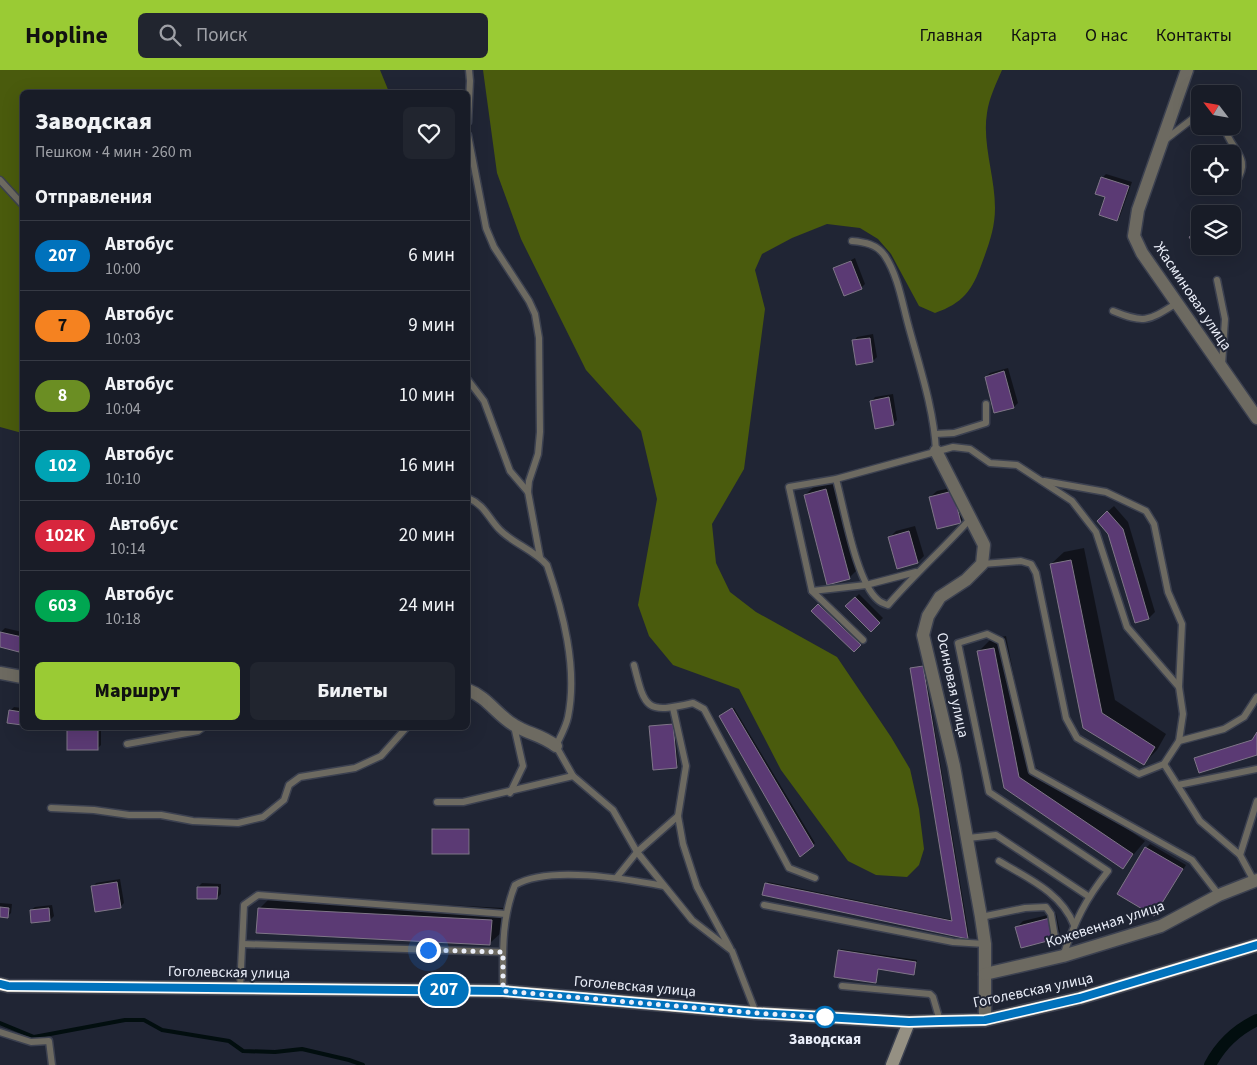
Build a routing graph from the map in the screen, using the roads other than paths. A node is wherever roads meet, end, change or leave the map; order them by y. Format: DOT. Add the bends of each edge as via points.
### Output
graph roads {
  1 [pos="469,70"];
  2 [pos="1187,70"];
  3 [pos="470,90"];
  4 [pos="1191,120"];
  5 [pos="1162,142"];
  6 [pos="470,145"];
  7 [pos="1241,159"];
  8 [pos="1241,174"];
  9 [pos="0,180"];
  10 [pos="20,202"];
  11 [pos="852,241"];
  12 [pos="1217,280"];
  13 [pos="1177,303"];
  14 [pos="1113,311"];
  15 [pos="1222,368"];
  16 [pos="470,383"];
  17 [pos="986,404"];
  18 [pos="1257,418"];
  19 [pos="935,434"];
  20 [pos="936,451"];
  21 [pos="836,479"];
  22 [pos="1042,481"];
  23 [pos="528,492"];
  24 [pos="470,501"];
  25 [pos="972,517"];
  26 [pos="540,557"];
  27 [pos="982,564"];
  28 [pos="917,572"];
  29 [pos="866,585"];
  30 [pos="812,591"];
  31 [pos="863,640"];
  32 [pos="634,665"];
  33 [pos="0,674"];
  34 [pos="20,677"];
  35 [pos="1179,687"];
  36 [pos="470,691"];
  37 [pos="1257,698"];
  38 [pos="673,708"];
  39 [pos="514,726"];
  40 [pos="199,730"];
  41 [pos="404,730"];
  42 [pos="1179,741"];
  43 [pos="127,744"];
  44 [pos="556,746"];
  45 [pos="1164,764"];
  46 [pos="1257,769"];
  47 [pos="572,776"];
  48 [pos="1178,785"];
  49 [pos="510,792"];
  50 [pos="1257,801"];
  51 [pos="437,802"];
  52 [pos="51,808"];
  53 [pos="678,816"];
  54 [pos="968,838"];
  55 [pos="637,852"];
  56 [pos="1240,855"];
  57 [pos="999,860"];
  58 [pos="617,877"];
  59 [pos="815,878"];
  60 [pos="1256,880"];
  61 [pos="664,886"];
  62 [pos="1219,895"];
  63 [pos="1088,896"];
  64 [pos="764,906"];
  65 [pos="506,914"];
  66 [pos="981,917"];
  67 [pos="1074,925"];
  68 [pos="1055,938"];
  69 [pos="243,944"];
  70 [pos="985,944"];
  71 [pos="1257,945"];
  72 [pos="732,951"];
  73 [pos="503,952"];
  74 [pos="1063,956"];
  75 [pos="985,974"];
  76 [pos="0,984"];
  77 [pos="842,986"];
  78 [pos="240,989"];
  79 [pos="503,991"];
  80 [pos="756,1013"];
  81 [pos="985,1020"];
  82 [pos="940,1021"];
  83 [pos="909,1022"];
  84 [pos="0,1032"];
  85 [pos="52,1065"];
  86 [pos="892,1065"];
  1 -- 3 [label="lane"];
  2 -- 5 [label="street, Жасминовая улица"];
  4 -- 5 [label="lane"];
  5 -- 13 [label="street, Жасминовая улица" via="1138,210 1134,236"];
  6 -- 23 [label="lane" via="486,228 494,247 529,301 539,338 540,432"];
  7 -- 8 [label="lane"];
  9 -- 10 [label="lane"];
  11 -- 19 [label="lane" via="869,243 884,254 895,276"];
  12 -- 15 [label="lane" via="1226,319"];
  13 -- 14 [label="lane" via="1152,319 1134,320"];
  13 -- 15 [label="street, Жасминовая улица"];
  15 -- 18 [label="street, Жасминовая улица"];
  16 -- 23 [label="lane" via="484,401 510,471"];
  17 -- 19 [label="lane" via="986,423 954,433"];
  19 -- 20 [label="lane"];
  20 -- 21 [label="lane"];
  20 -- 22 [label="lane" via="953,447 970,449 990,463 1017,465"];
  20 -- 25 [label="street"];
  21 -- 29 [label="lane"];
  21 -- 30 [label="lane" via="789,487"];
  22 -- 35 [label="lane" via="1072,501 1096,532 1126,627"];
  22 -- 35 [label="lane" via="1106,492 1146,511 1154,524 1168,592 1182,624"];
  23 -- 26 [label="lane"];
  24 -- 26 [label="lane" via="480,505 499,529"];
  25 -- 27 [label="street" via="984,545"];
  25 -- 28 [label="lane"];
  26 -- 44 [label="lane" via="547,565 555,590 571,677 568,718"];
  27 -- 45 [label="lane" via="1021,561 1030,564 1036,572 1066,718 1077,738 1139,774"];
  27 -- 54 [label="street, Осиновая улица" via="966,580 940,597 928,616 923,634"];
  28 -- 29 [label="lane"];
  28 -- 29 [label="lane" via="888,606 878,600"];
  29 -- 30 [label="lane"];
  30 -- 31 [label="lane"];
  32 -- 38 [label="lane" via="643,698 653,707"];
  33 -- 34 [label="street"];
  35 -- 42 [label="lane" via="1183,714"];
  36 -- 39 [label="street"];
  37 -- 42 [label="lane" via="1244,717 1224,729"];
  38 -- 53 [label="lane" via="686,766"];
  38 -- 59 [label="lane" via="694,703 704,709 789,868"];
  39 -- 44 [label="street" via="542,736"];
  39 -- 49 [label="lane" via="523,766"];
  40 -- 43 [label="lane"];
  41 -- 52 [label="lane" via="381,756 355,768 300,777 289,786 284,800 263,817 238,823"];
  42 -- 45 [label="lane"];
  44 -- 47 [label="lane"];
  45 -- 48 [label="lane"];
  46 -- 48 [label="lane"];
  47 -- 49 [label="lane"];
  47 -- 55 [label="lane" via="613,810"];
  48 -- 56 [label="lane" via="1200,820"];
  49 -- 51 [label="lane" via="463,802"];
  50 -- 56 [label="lane"];
  53 -- 55 [label="lane"];
  53 -- 72 [label="lane" via="697,887"];
  54 -- 63 [label="lane" via="996,835"];
  54 -- 66 [label="street, Осиновая улица"];
  55 -- 58 [label="lane"];
  55 -- 61 [label="lane"];
  56 -- 60 [label="lane"];
  57 -- 67 [label="lane" via="1052,894 1066,907"];
  58 -- 61 [label="lane"];
  58 -- 65 [label="lane" via="554,876 524,880 515,886"];
  60 -- 62 [label="street, Кожевенная улица"];
  61 -- 72 [label="lane" via="692,920"];
  62 -- 63 [label="lane" via="1192,860 1032,771 1001,641 987,634 958,643 989,792 1108,871"];
  62 -- 74 [label="street, Кожевенная улица" via="1161,926"];
  63 -- 67 [label="lane"];
  64 -- 70 [label="lane" via="953,942"];
  65 -- 69 [label="lane" via="258,895 244,905"];
  65 -- 73 [label="lane"];
  66 -- 68 [label="lane" via="1046,907 1051,914"];
  66 -- 70 [label="street, Осиновая улица"];
  67 -- 74 [label="lane"];
  69 -- 73 [label="lane"];
  69 -- 78 [label="lane"];
  70 -- 75 [label="street, Осиновая улица"];
  71 -- 81 [label="main road, Гоголевская улица" via="1080,998"];
  72 -- 80 [label="lane"];
  73 -- 79 [label="lane"];
  74 -- 75 [label="street, Кожевенная улица"];
  75 -- 81 [label="street, Осиновая улица"];
  76 -- 78 [label="main road, Гоголевская улица"];
  77 -- 82 [label="lane" via="930,994"];
  78 -- 79 [label="main road, Гоголевская улица"];
  79 -- 80 [label="main road, Гоголевская улица"];
  80 -- 83 [label="main road, Гоголевская улица"];
  81 -- 82 [label="main road, Гоголевская улица"];
  82 -- 83 [label="main road, Гоголевская улица"];
  83 -- 86 [label="street"];
  84 -- 85 [label="lane" via="31,1042 48,1041"];
}
